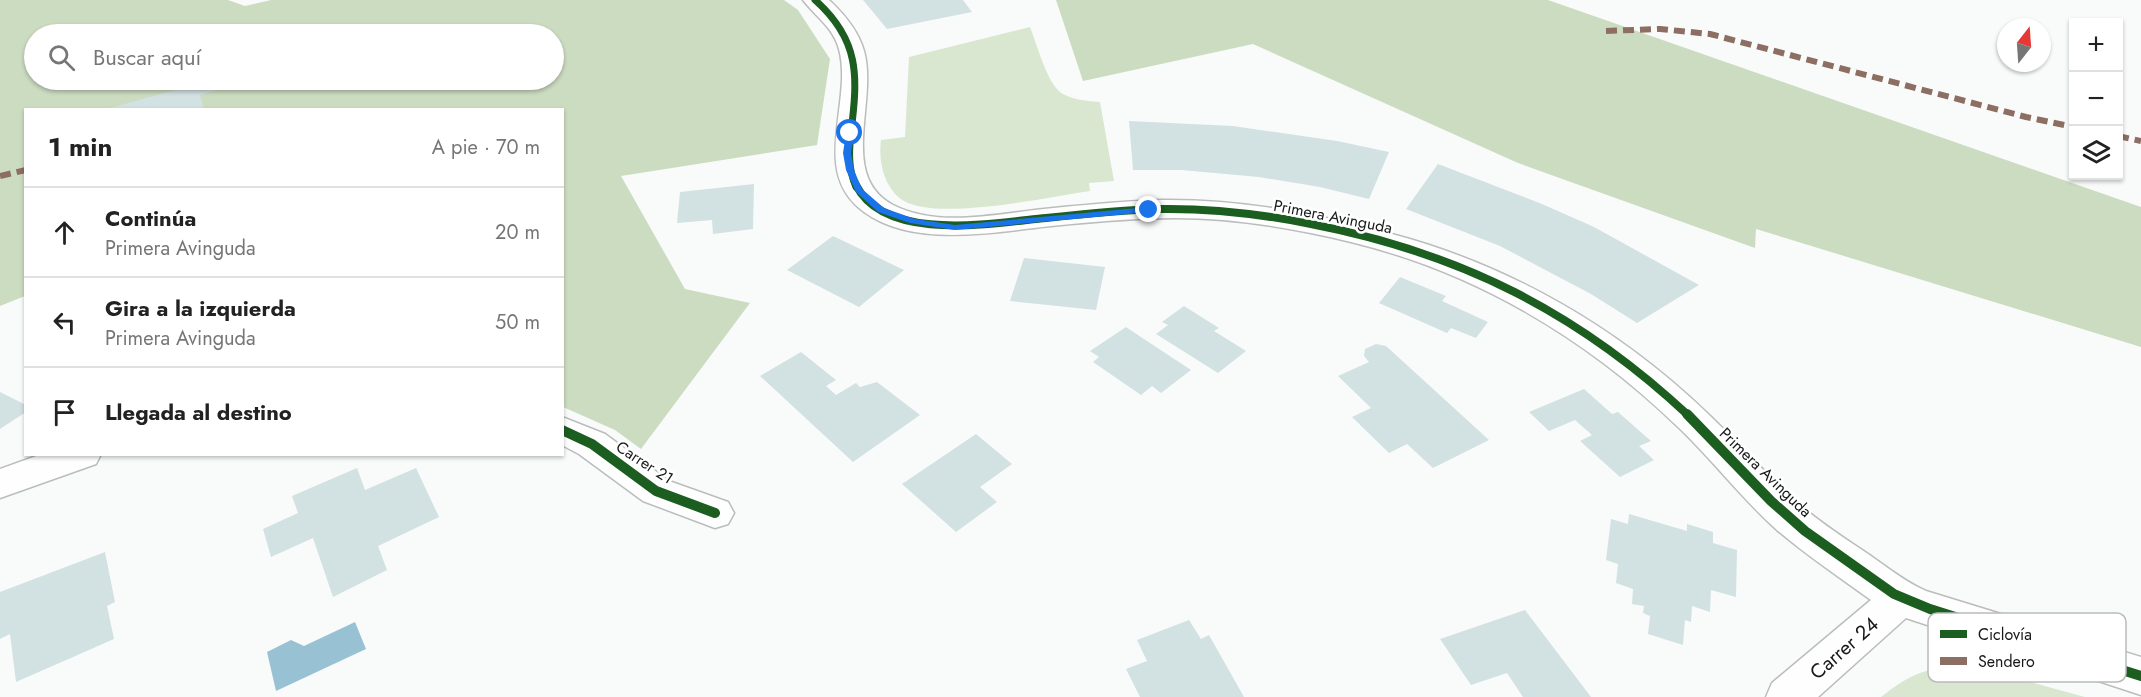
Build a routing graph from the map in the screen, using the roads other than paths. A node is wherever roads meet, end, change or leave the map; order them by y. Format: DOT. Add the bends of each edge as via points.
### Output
graph roads {
  1 [pos="815,0"];
  2 [pos="564,431"];
  3 [pos="77,456"];
  4 [pos="0,484"];
  5 [pos="715,513"];
  6 [pos="1901,598"];
  7 [pos="1944,613"];
  8 [pos="2126,671"];
  9 [pos="2141,676"];
  10 [pos="1787,697"];
  1 -- 6 [label="street, Primera Avinguda" via="849,40 855,82 847,153 850,170 859,190 881,210 913,221 955,228 1108,212 1200,210 1355,233 1457,265 1559,317 1614,356 1677,405 1804,530"];
  2 -- 5 [label="street, Carrer 21" via="592,444 656,491"];
  3 -- 4 [label="street"];
  6 -- 7 [label="street, Primera Avinguda"];
  6 -- 10 [label="street, Carrer 24"];
  8 -- 9 [label="street, Primera Avinguda"];
}
